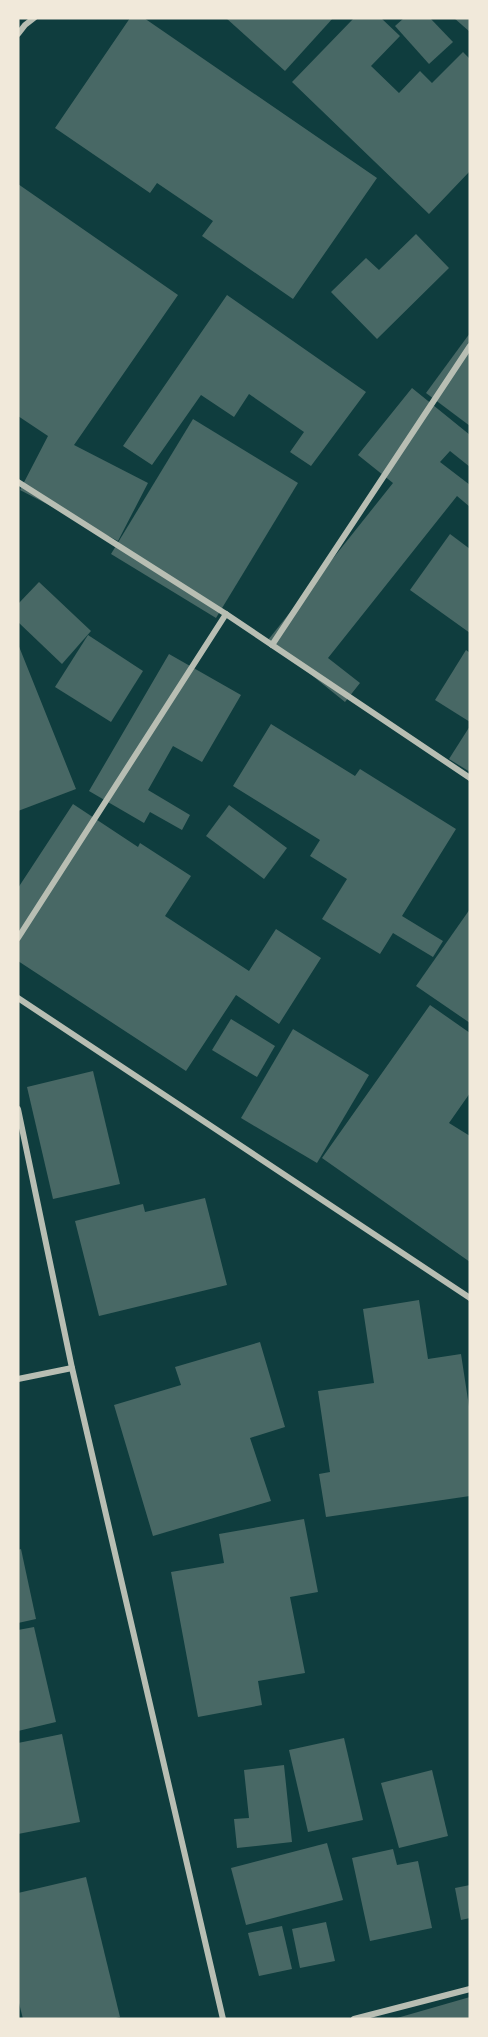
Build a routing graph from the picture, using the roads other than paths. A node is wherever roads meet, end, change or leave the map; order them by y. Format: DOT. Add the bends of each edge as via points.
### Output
graph roads {
  1 [pos="32,18"];
  2 [pos="18,34"];
  3 [pos="470,346"];
  4 [pos="18,482"];
  5 [pos="226,614"];
  6 [pos="272,645"];
  7 [pos="470,778"];
  8 [pos="18,938"];
  9 [pos="18,998"];
  10 [pos="18,1109"];
  11 [pos="470,1298"];
  12 [pos="72,1368"];
  13 [pos="18,1379"];
  14 [pos="470,1989"];
  15 [pos="223,2019"];
  16 [pos="354,2019"];
  1 -- 2 [label="street"];
  3 -- 6 [label="street"];
  4 -- 5 [label="street"];
  5 -- 6 [label="street"];
  5 -- 8 [label="street"];
  6 -- 7 [label="street"];
  9 -- 11 [label="street"];
  10 -- 12 [label="street"];
  12 -- 13 [label="street"];
  12 -- 15 [label="street"];
  14 -- 16 [label="street"];
}
